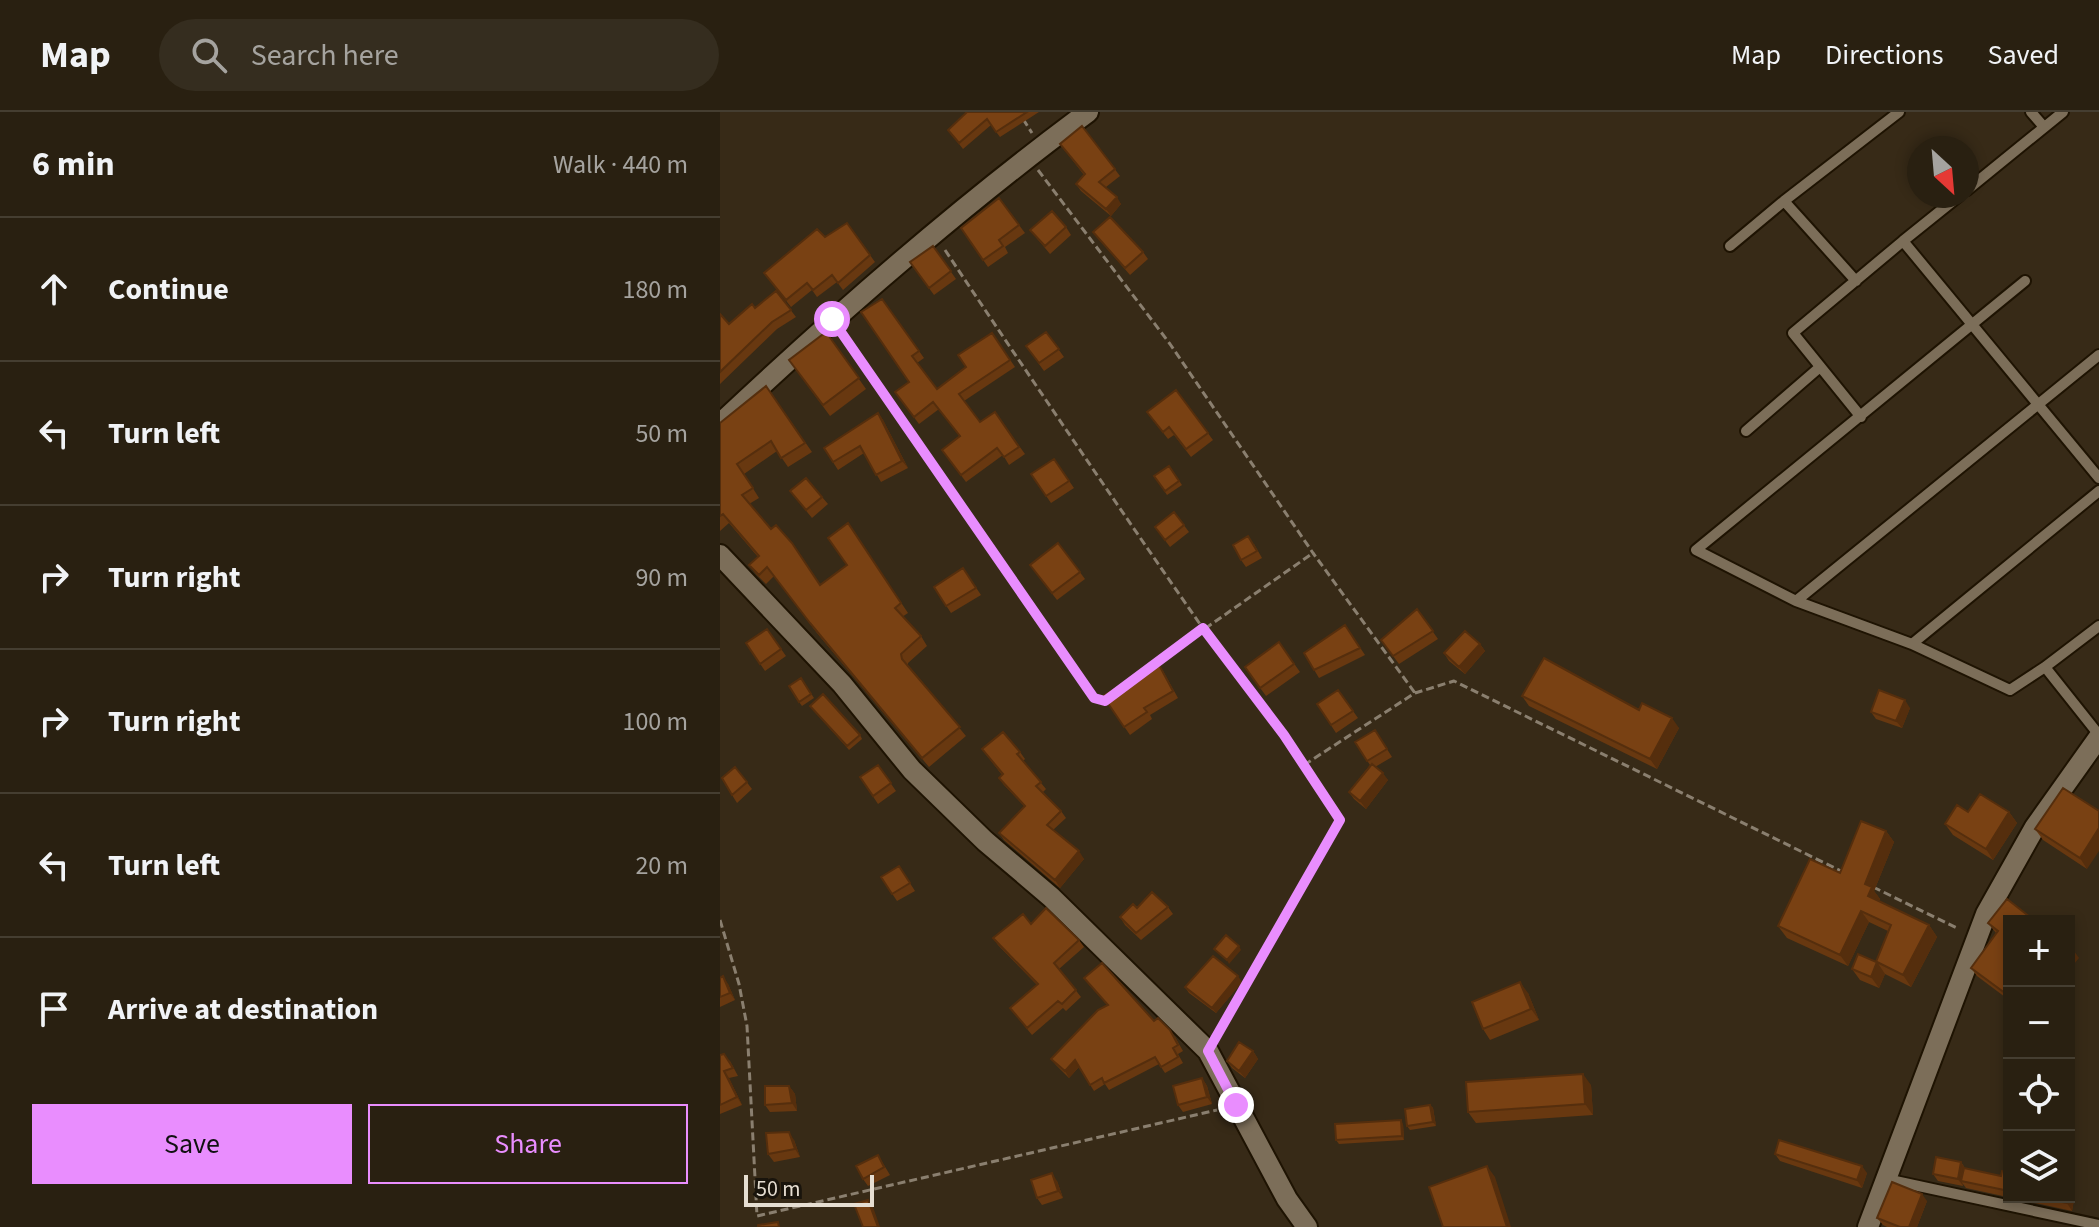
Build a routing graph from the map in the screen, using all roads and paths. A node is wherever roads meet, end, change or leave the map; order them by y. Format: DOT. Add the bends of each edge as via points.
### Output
graph roads {
  1 [pos="1017,112"];
  2 [pos="1088,112"];
  3 [pos="1899,112"];
  4 [pos="2031,112"];
  5 [pos="2063,112"];
  6 [pos="2044,127"];
  7 [pos="1034,150"];
  8 [pos="1979,180"];
  9 [pos="1784,201"];
  10 [pos="1944,208"];
  11 [pos="933,233"];
  12 [pos="1903,241"];
  13 [pos="1730,246"];
  14 [pos="1856,281"];
  15 [pos="2025,281"];
  16 [pos="832,319"];
  17 [pos="1973,326"];
  18 [pos="2099,355"];
  19 [pos="1820,367"];
  20 [pos="2038,405"];
  21 [pos="1861,417"];
  22 [pos="720,424"];
  23 [pos="1746,431"];
  24 [pos="2099,478"];
  25 [pos="2099,491"];
  26 [pos="1313,553"];
  27 [pos="720,555"];
  28 [pos="1796,601"];
  29 [pos="2099,626"];
  30 [pos="1203,628"];
  31 [pos="1912,644"];
  32 [pos="2045,667"];
  33 [pos="1142,674"];
  34 [pos="1117,692"];
  35 [pos="1415,693"];
  36 [pos="2099,736"];
  37 [pos="1304,765"];
  38 [pos="1853,877"];
  39 [pos="1867,884"];
  40 [pos="720,920"];
  41 [pos="1977,938"];
  42 [pos="1208,1051"];
  43 [pos="1236,1105"];
  44 [pos="1886,1179"];
  45 [pos="2099,1225"];
  46 [pos="1307,1227"];
  47 [pos="1868,1227"];
  1 -- 7 [label="path"];
  2 -- 7 [label="street"];
  3 -- 9 [label="lane"];
  4 -- 6 [label="lane"];
  5 -- 6 [label="lane"];
  6 -- 8 [label="lane"];
  7 -- 11 [label="street"];
  7 -- 26 [label="path"];
  9 -- 13 [label="lane"];
  9 -- 14 [label="lane"];
  10 -- 12 [label="lane"];
  11 -- 16 [label="street"];
  11 -- 30 [label="path"];
  12 -- 14 [label="lane"];
  12 -- 17 [label="lane"];
  14 -- 19 [label="lane" via="1793,333"];
  15 -- 17 [label="lane"];
  16 -- 22 [label="street"];
  16 -- 34 [label="path" via="1094,698 1105,701"];
  17 -- 20 [label="lane"];
  17 -- 21 [label="lane"];
  18 -- 20 [label="lane"];
  19 -- 21 [label="lane"];
  19 -- 23 [label="lane"];
  20 -- 24 [label="lane"];
  20 -- 28 [label="lane"];
  21 -- 28 [label="lane" via="1696,550"];
  25 -- 31 [label="lane"];
  26 -- 30 [label="path"];
  26 -- 35 [label="path"];
  27 -- 42 [label="street" via="842,684 912,770"];
  28 -- 31 [label="lane"];
  29 -- 32 [label="lane"];
  30 -- 33 [label="path"];
  30 -- 37 [label="path"];
  31 -- 32 [label="lane" via="2010,690"];
  32 -- 36 [label="lane"];
  35 -- 37 [label="path"];
  35 -- 38 [label="path" via="1454,681"];
  36 -- 41 [label="street" via="2035,827"];
  37 -- 42 [label="path" via="1340,820"];
  39 -- 41 [label="path"];
  40 -- 43 [label="path" via="747,1026 757,1216"];
  41 -- 44 [label="street"];
  42 -- 43 [label="street"];
  43 -- 46 [label="street"];
  44 -- 45 [label="lane"];
  44 -- 47 [label="street"];
}
